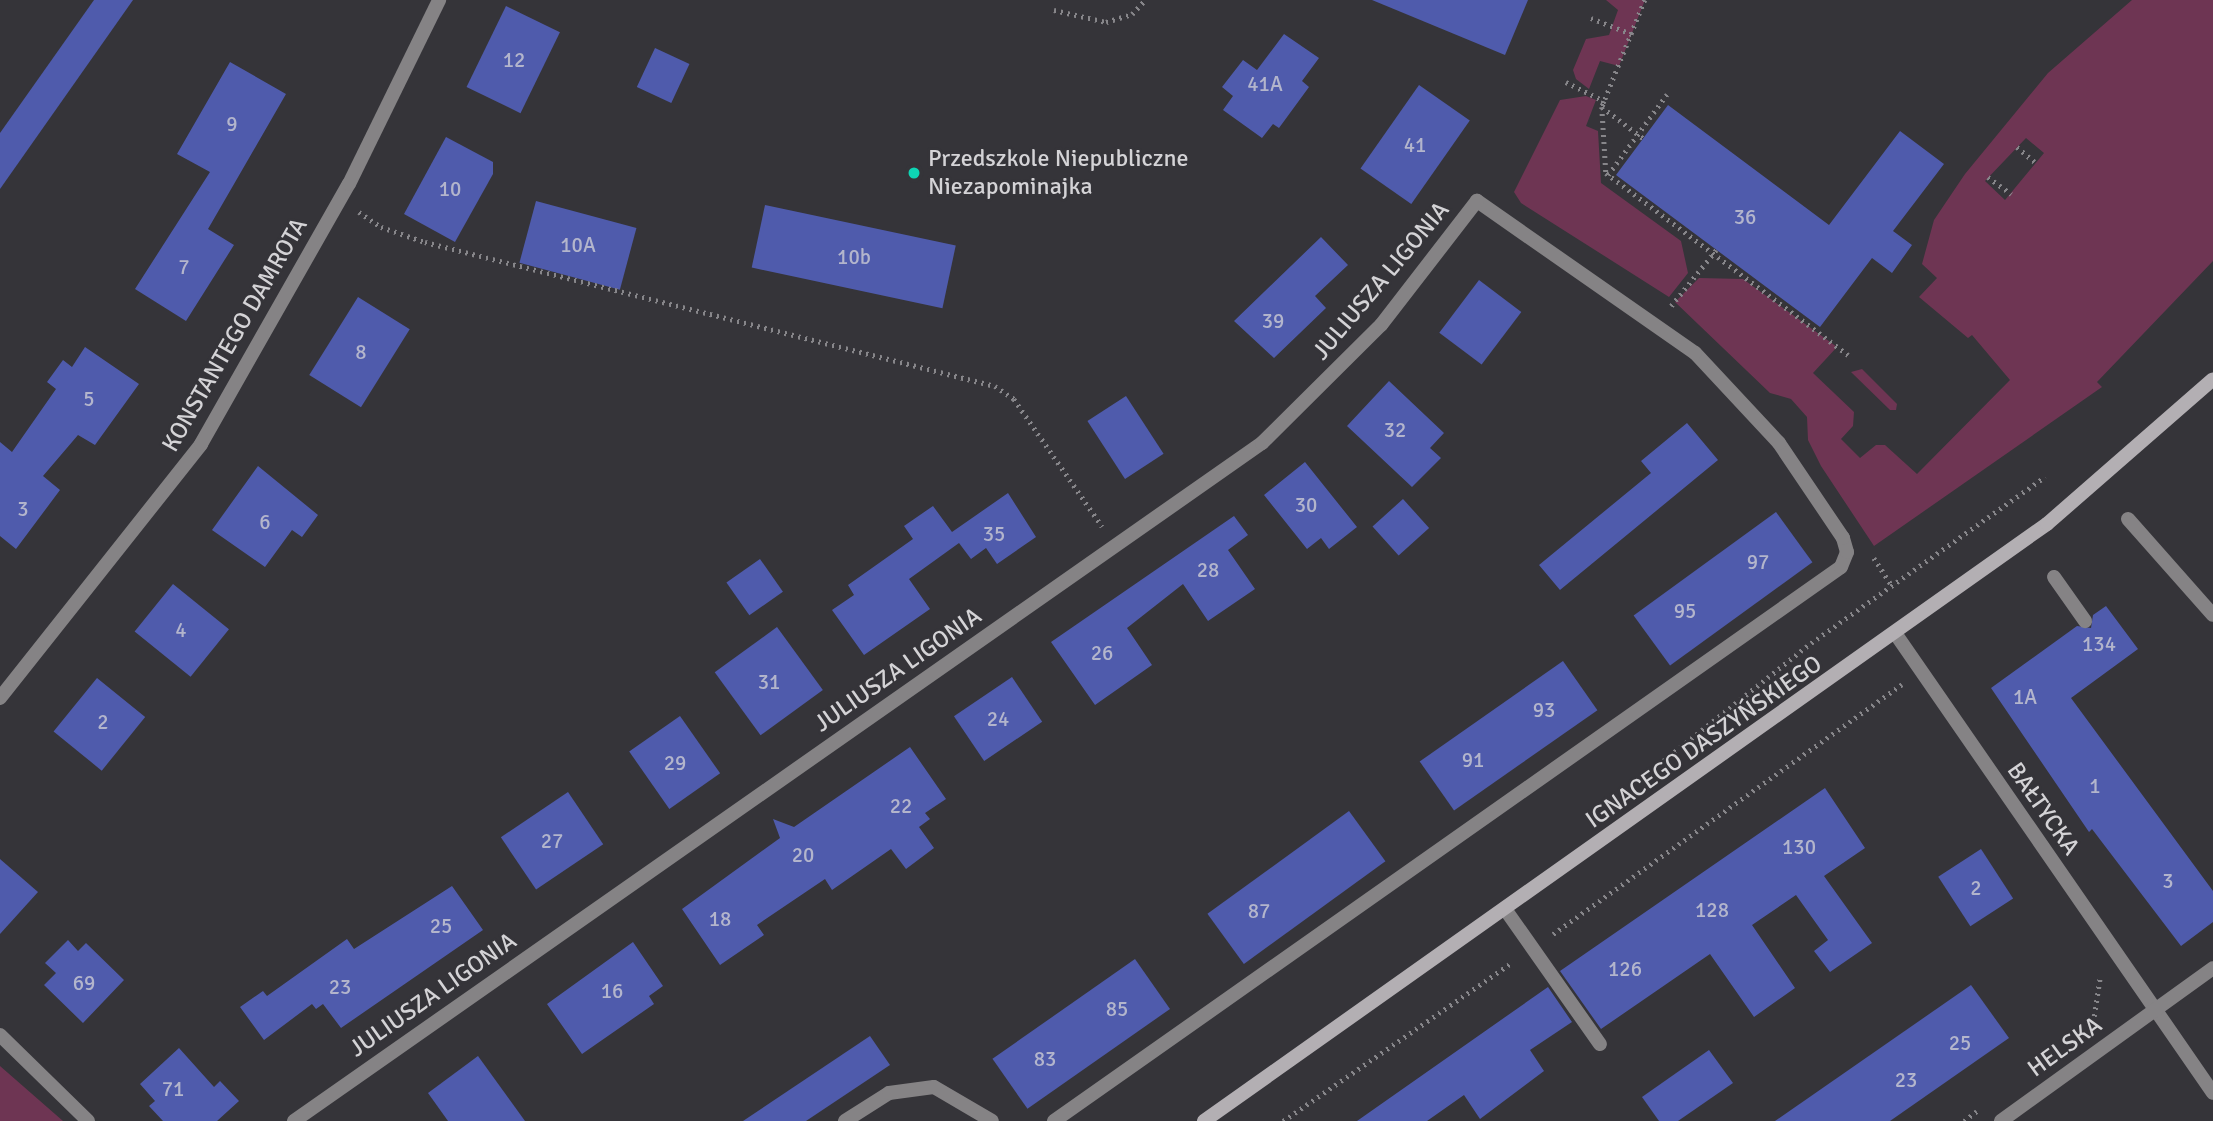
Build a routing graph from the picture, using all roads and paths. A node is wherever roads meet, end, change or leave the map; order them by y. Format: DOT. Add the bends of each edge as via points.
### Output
graph roads {
  1 [pos="439,0"];
  2 [pos="1145,0"];
  3 [pos="1645,0"];
  4 [pos="1054,10"];
  5 [pos="1591,18"];
  6 [pos="1634,35"];
  7 [pos="1566,82"];
  8 [pos="1667,94"];
  9 [pos="1604,101"];
  10 [pos="1602,107"];
  11 [pos="1638,134"];
  12 [pos="1644,139"];
  13 [pos="2017,147"];
  14 [pos="2035,162"];
  15 [pos="1608,175"];
  16 [pos="1988,177"];
  17 [pos="2011,194"];
  18 [pos="359,212"];
  19 [pos="1716,250"];
  20 [pos="1712,256"];
  21 [pos="1669,310"];
  22 [pos="1848,355"];
  23 [pos="2213,379"];
  24 [pos="2045,477"];
  25 [pos="2128,519"];
  26 [pos="1106,533"];
  27 [pos="1874,558"];
  28 [pos="2054,577"];
  29 [pos="1892,586"];
  30 [pos="2213,615"];
  31 [pos="2085,621"];
  32 [pos="1895,633"];
  33 [pos="1920,672"];
  34 [pos="0,698"];
  35 [pos="1656,767"];
  36 [pos="1505,909"];
  37 [pos="1533,948"];
  38 [pos="2097,965"];
  39 [pos="2213,968"];
  40 [pos="2155,1010"];
  41 [pos="2093,1024"];
  42 [pos="0,1035"];
  43 [pos="1600,1044"];
  44 [pos="2213,1093"];
  45 [pos="88,1121"];
  46 [pos="294,1121"];
  47 [pos="845,1121"];
  48 [pos="992,1121"];
  49 [pos="1054,1121"];
  50 [pos="1204,1121"];
  51 [pos="1283,1121"];
  52 [pos="2001,1121"];
  1 -- 34 [label="street, KONSTANTEGO DAMROTA" via="355,173 201,444"];
  2 -- 4 [label="path" via="1132,14 1106,22"];
  3 -- 6 [label="path"];
  5 -- 6 [label="path"];
  6 -- 9 [label="path"];
  7 -- 9 [label="path"];
  8 -- 11 [label="path"];
  9 -- 10 [label="path"];
  10 -- 11 [label="path"];
  10 -- 15 [label="path"];
  11 -- 12 [label="path"];
  11 -- 15 [label="path"];
  13 -- 14 [label="path"];
  15 -- 20 [label="path"];
  16 -- 17 [label="path"];
  18 -- 26 [label="path" via="381,227 425,242 995,386 1014,399"];
  19 -- 20 [label="path"];
  20 -- 21 [label="path"];
  20 -- 22 [label="path"];
  23 -- 32 [label="street, IGNACEGO DASZYŃSKIEGO" via="2047,524"];
  24 -- 29 [label="path"];
  25 -- 30 [label="street"];
  27 -- 29 [label="path"];
  28 -- 31 [label="street"];
  29 -- 35 [label="path" via="1811,643"];
  32 -- 33 [label="street, BAŁTYCKA"];
  32 -- 36 [label="street, IGNACEGO DASZYŃSKIEGO"];
  33 -- 37 [label="path"];
  33 -- 40 [label="street, BAŁTYCKA"];
  36 -- 37 [label="street"];
  36 -- 50 [label="street, IGNACEGO DASZYŃSKIEGO"];
  37 -- 43 [label="street"];
  37 -- 51 [label="path"];
  38 -- 41 [label="path" via="2102,985"];
  39 -- 40 [label="street"];
  40 -- 44 [label="street, BAŁTYCKA"];
  40 -- 52 [label="street, HELSKA"];
  42 -- 45 [label="street"];
  46 -- 49 [label="street, JULIUSZA LIGONIA" via="1262,443 1381,325 1477,201 1695,353 1779,443 1843,538 1847,552 1841,567"];
  47 -- 48 [label="street" via="889,1093 934,1087"];
}
